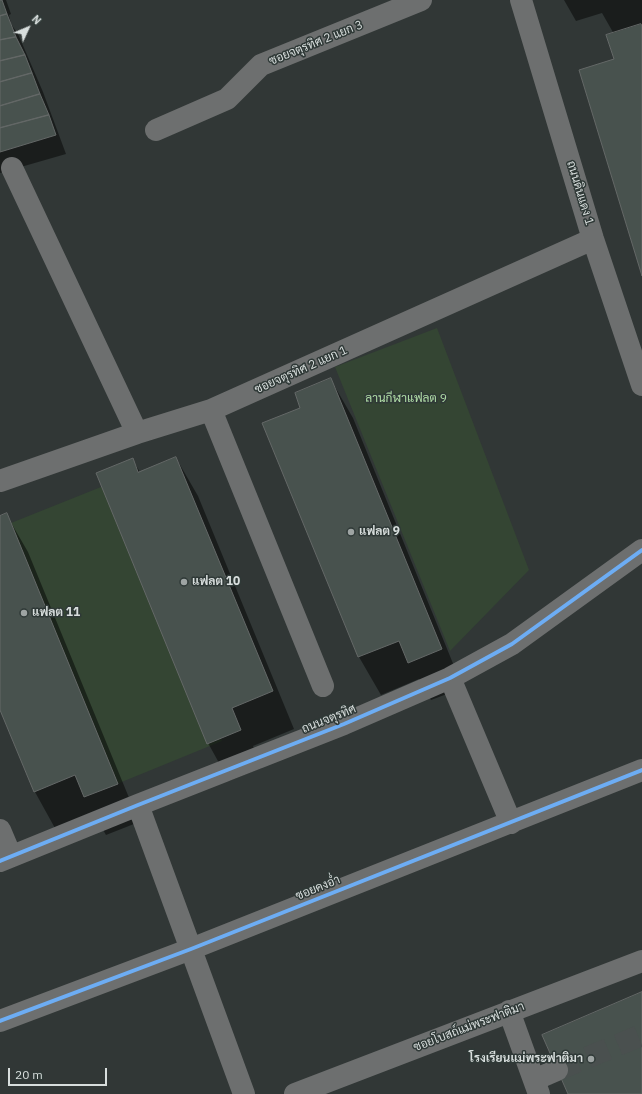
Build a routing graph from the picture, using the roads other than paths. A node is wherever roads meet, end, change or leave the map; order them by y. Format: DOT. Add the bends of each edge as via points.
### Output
graph roads {
  1 [pos="421,0"];
  2 [pos="521,0"];
  3 [pos="156,130"];
  4 [pos="12,168"];
  5 [pos="593,239"];
  6 [pos="642,385"];
  7 [pos="211,410"];
  8 [pos="137,433"];
  9 [pos="0,481"];
  10 [pos="642,550"];
  11 [pos="450,678"];
  12 [pos="323,686"];
  13 [pos="642,770"];
  14 [pos="138,805"];
  15 [pos="511,823"];
  16 [pos="0,830"];
  17 [pos="5,859"];
  18 [pos="191,949"];
  19 [pos="642,961"];
  20 [pos="510,1011"];
  21 [pos="0,1021"];
  22 [pos="557,1070"];
  23 [pos="537,1087"];
  24 [pos="244,1094"];
  25 [pos="295,1094"];
  1 -- 3 [label="street, ซอยจตุรทิศ 2 แยก 3" via="261,65 227,99"];
  2 -- 5 [label="street, ถนนดินแดง 1"];
  4 -- 8 [label="street"];
  5 -- 6 [label="street, ถนนดินแดง 1"];
  5 -- 7 [label="street, ซอยจตุรทิศ 2 แยก 1"];
  7 -- 8 [label="street, ซอยจตุรทิศ 2 แยก 1"];
  7 -- 12 [label="street"];
  8 -- 9 [label="street, ซอยจตุรทิศ 2 แยก 1"];
  10 -- 11 [label="street, ถนนจตุรทิศ" via="512,644"];
  11 -- 14 [label="street, ถนนจตุรทิศ" via="344,724"];
  11 -- 15 [label="street"];
  13 -- 15 [label="street, ซอยคงอ่ำ"];
  14 -- 17 [label="street, ถนนจตุรทิศ"];
  14 -- 18 [label="street"];
  15 -- 18 [label="street, ซอยคงอ่ำ"];
  16 -- 17 [label="street"];
  18 -- 21 [label="street, ซอยคงอ่ำ"];
  18 -- 24 [label="street"];
  19 -- 20 [label="street, ซอยโบสถ์แม่พระฟาติมา"];
  20 -- 23 [label="street"];
  20 -- 25 [label="street, ซอยโบสถ์แม่พระฟาติมา"];
  22 -- 23 [label="street"];
}
